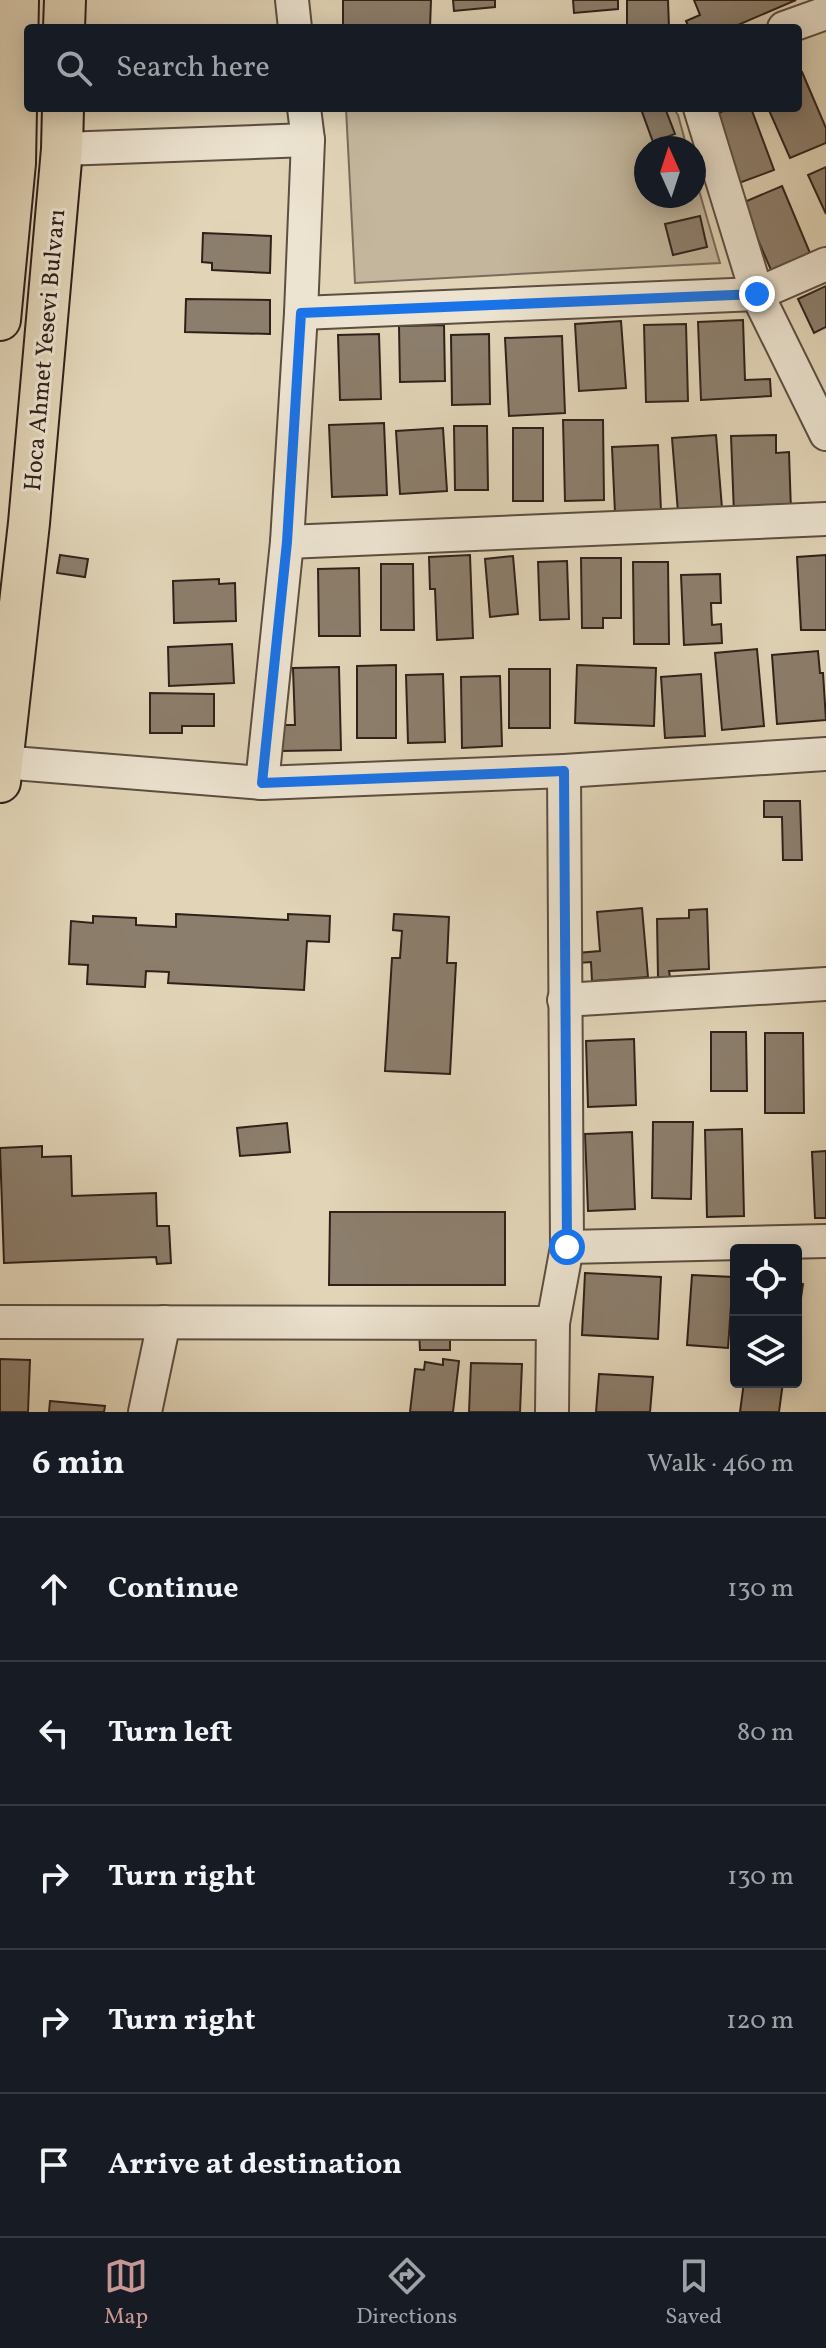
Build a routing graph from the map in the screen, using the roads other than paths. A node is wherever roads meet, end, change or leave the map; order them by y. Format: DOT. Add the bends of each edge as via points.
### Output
graph roads {
  1 [pos="65,0"];
  2 [pos="292,0"];
  3 [pos="826,13"];
  4 [pos="12,23"];
  5 [pos="64,24"];
  6 [pos="295,24"];
  7 [pos="795,24"];
  8 [pos="63,112"];
  9 [pos="304,112"];
  10 [pos="701,112"];
  11 [pos="308,140"];
  12 [pos="62,149"];
  13 [pos="826,264"];
  14 [pos="757,294"];
  15 [pos="301,313"];
  16 [pos="0,320"];
  17 [pos="826,434"];
  18 [pos="826,519"];
  19 [pos="287,542"];
  20 [pos="826,754"];
  21 [pos="1,768"];
  22 [pos="564,771"];
  23 [pos="262,783"];
  24 [pos="826,984"];
  25 [pos="564,1000"];
  26 [pos="826,1241"];
  27 [pos="567,1247"];
  28 [pos="0,1322"];
  29 [pos="164,1322"];
  30 [pos="553,1323"];
  31 [pos="145,1412"];
  32 [pos="552,1412"];
  1 -- 5 [label="main road"];
  2 -- 6 [label="street"];
  3 -- 7 [label="street"];
  4 -- 16 [label="main road, Hoca Ahmet Yesevi Bulvarı" via="15,163"];
  8 -- 12 [label="main road, Hoca Ahmet Yesevi Bulvarı"];
  9 -- 11 [label="street"];
  10 -- 14 [label="street"];
  11 -- 12 [label="street"];
  11 -- 15 [label="street"];
  12 -- 21 [label="main road, Hoca Ahmet Yesevi Bulvarı"];
  13 -- 14 [label="street"];
  14 -- 15 [label="street"];
  14 -- 17 [label="street"];
  15 -- 19 [label="street"];
  18 -- 19 [label="street"];
  19 -- 23 [label="street"];
  20 -- 22 [label="street"];
  21 -- 23 [label="street"];
  22 -- 23 [label="street"];
  22 -- 25 [label="street"];
  24 -- 25 [label="street"];
  25 -- 27 [label="street"];
  26 -- 27 [label="street"];
  27 -- 30 [label="street"];
  28 -- 29 [label="street"];
  29 -- 30 [label="street"];
  29 -- 31 [label="street"];
  30 -- 32 [label="street"];
}
